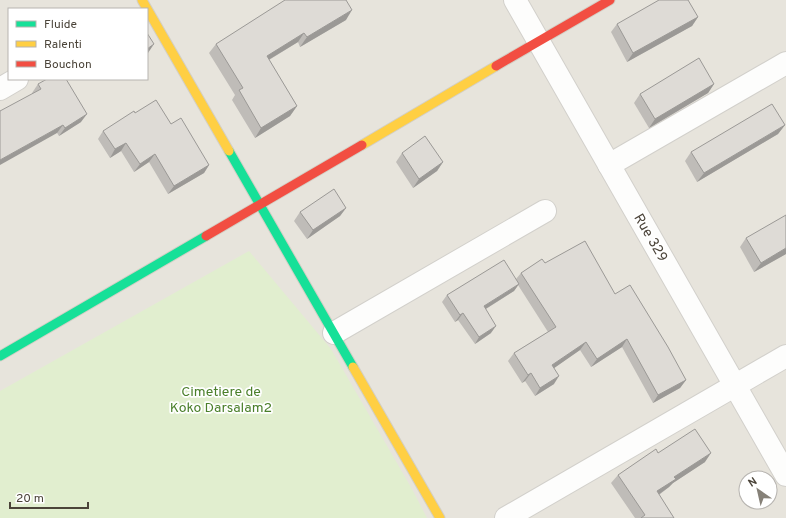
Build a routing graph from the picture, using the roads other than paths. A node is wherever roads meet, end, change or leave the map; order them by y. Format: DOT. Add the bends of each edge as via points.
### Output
graph roads {
  1 [pos="515,0"];
  2 [pos="610,0"];
  3 [pos="148,8"];
  4 [pos="538,42"];
  5 [pos="786,63"];
  6 [pos="15,80"];
  7 [pos="0,89"];
  8 [pos="609,165"];
  9 [pos="260,204"];
  10 [pos="545,211"];
  11 [pos="334,333"];
  12 [pos="0,356"];
  13 [pos="786,356"];
  14 [pos="735,386"];
  15 [pos="786,475"];
  16 [pos="440,518"];
  17 [pos="506,518"];
  1 -- 4 [label="street, Rue 329"];
  2 -- 4 [label="street"];
  3 -- 9 [label="street"];
  4 -- 8 [label="street, Rue 329"];
  4 -- 9 [label="street"];
  5 -- 8 [label="street"];
  6 -- 7 [label="street"];
  8 -- 14 [label="street, Rue 329"];
  9 -- 11 [label="street"];
  9 -- 12 [label="street"];
  10 -- 11 [label="street"];
  11 -- 16 [label="street"];
  13 -- 14 [label="street"];
  14 -- 15 [label="street, Rue 329"];
  14 -- 17 [label="street"];
}
